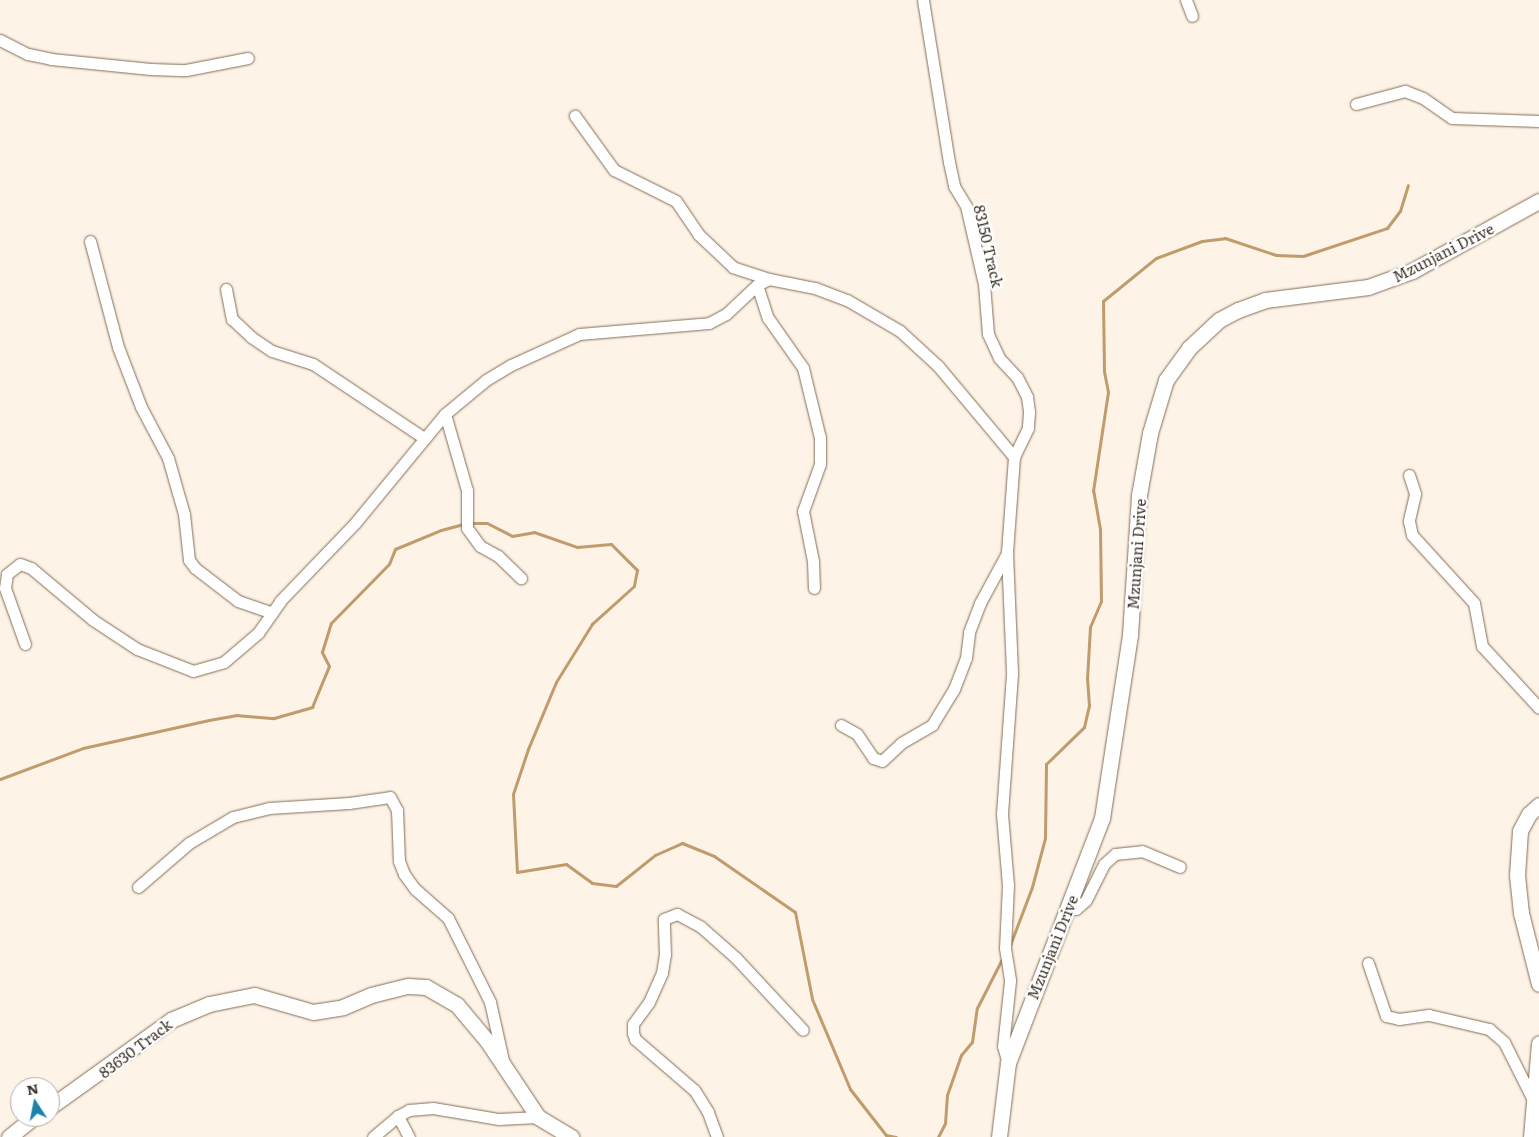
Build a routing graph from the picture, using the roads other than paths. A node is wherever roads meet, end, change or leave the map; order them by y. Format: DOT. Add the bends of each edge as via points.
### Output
graph roads {
  1 [pos="923,0"];
  2 [pos="1186,0"];
  3 [pos="1192,16"];
  4 [pos="0,40"];
  5 [pos="248,58"];
  6 [pos="1356,104"];
  7 [pos="575,116"];
  8 [pos="1539,121"];
  9 [pos="1539,201"];
  10 [pos="90,241"];
  11 [pos="769,279"];
  12 [pos="757,285"];
  13 [pos="226,289"];
  14 [pos="445,414"];
  15 [pos="424,438"];
  16 [pos="1014,457"];
  17 [pos="1409,475"];
  18 [pos="1007,553"];
  19 [pos="522,578"];
  20 [pos="814,588"];
  21 [pos="272,612"];
  22 [pos="26,644"];
  23 [pos="1539,708"];
  24 [pos="841,726"];
  25 [pos="1539,805"];
  26 [pos="1180,868"];
  27 [pos="138,886"];
  28 [pos="1068,908"];
  29 [pos="1368,963"];
  30 [pos="1539,984"];
  31 [pos="803,1030"];
  32 [pos="1539,1043"];
  33 [pos="1008,1062"];
  34 [pos="504,1064"];
  35 [pos="60,1100"];
  36 [pos="1534,1102"];
  37 [pos="398,1116"];
  38 [pos="538,1117"];
  39 [pos="22,1127"];
  40 [pos="9,1137"];
  41 [pos="373,1137"];
  42 [pos="409,1137"];
  43 [pos="571,1137"];
  44 [pos="717,1137"];
  45 [pos="1000,1137"];
  46 [pos="1531,1137"];
  1 -- 16 [label="street, 83150 Track" via="954,186 966,206 984,284 988,334 999,358 1017,378 1027,397 1028,428"];
  2 -- 3 [label="street"];
  4 -- 5 [label="street" via="28,54 51,59 151,69 186,70"];
  6 -- 8 [label="street" via="1405,91 1424,98 1452,118"];
  7 -- 11 [label="street" via="614,170 676,201 699,235 733,267"];
  9 -- 28 [label="main road, Mzunjani Drive" via="1412,270 1368,287 1265,300 1238,310 1218,320 1189,348 1166,380 1150,433 1139,496 1130,635 1102,818"];
  10 -- 21 [label="street" via="118,348 141,407 168,458 184,514 189,560 238,601"];
  11 -- 12 [label="street"];
  11 -- 16 [label="street" via="815,288 847,300 900,331 934,361"];
  12 -- 14 [label="street" via="726,314 709,323 596,332 563,341 505,368 459,400"];
  12 -- 20 [label="street" via="768,318 802,368 820,438 820,464 803,511 813,561"];
  13 -- 15 [label="street" via="232,319 251,338 272,351 313,364"];
  14 -- 15 [label="street"];
  14 -- 19 [label="street" via="467,490 466,523 480,546 498,556"];
  15 -- 21 [label="street" via="370,506"];
  16 -- 18 [label="street"];
  17 -- 23 [label="street" via="1415,494 1409,521 1412,535 1474,603 1482,646"];
  18 -- 24 [label="street" via="980,602 969,632 966,658 954,689 932,725 901,743 882,761 873,758 857,734"];
  18 -- 33 [label="street" via="1012,674 1002,814 1008,885 1006,954 1010,981 1003,1046"];
  21 -- 22 [label="street" via="258,633 239,652 212,667 193,671 125,643 31,568 20,564 7,574 4,588"];
  25 -- 30 [label="main road" via="1526,818 1520,831 1516,874 1521,913"];
  26 -- 28 [label="street" via="1142,851 1115,854 1104,864 1086,900 1076,909"];
  27 -- 34 [label="street" via="189,843 233,817 269,808 390,797 397,810 398,861 415,889 448,918 490,1002"];
  28 -- 33 [label="main road, Mzunjani Drive"];
  29 -- 36 [label="street" via="1386,1016 1399,1019 1429,1015 1489,1029 1504,1042"];
  31 -- 44 [label="street" via="736,958 696,923 677,914 664,919 662,972 633,1024 633,1033 635,1040 694,1090 708,1112"];
  32 -- 36 [label="main road"];
  33 -- 45 [label="main road, Mzunjani Drive"];
  34 -- 35 [label="main road, 83630 Track" via="457,1006 426,987 391,989 343,1007 314,1012 254,995 240,996 209,1004 171,1020"];
  34 -- 38 [label="main road, 83630 Track" via="516,1089"];
  36 -- 46 [label="main road"];
  37 -- 38 [label="street" via="409,1110 433,1108 492,1118"];
  37 -- 41 [label="street"];
  37 -- 42 [label="street"];
  38 -- 43 [label="main road, 83630 Track"];
  39 -- 40 [label="main road"];
}
